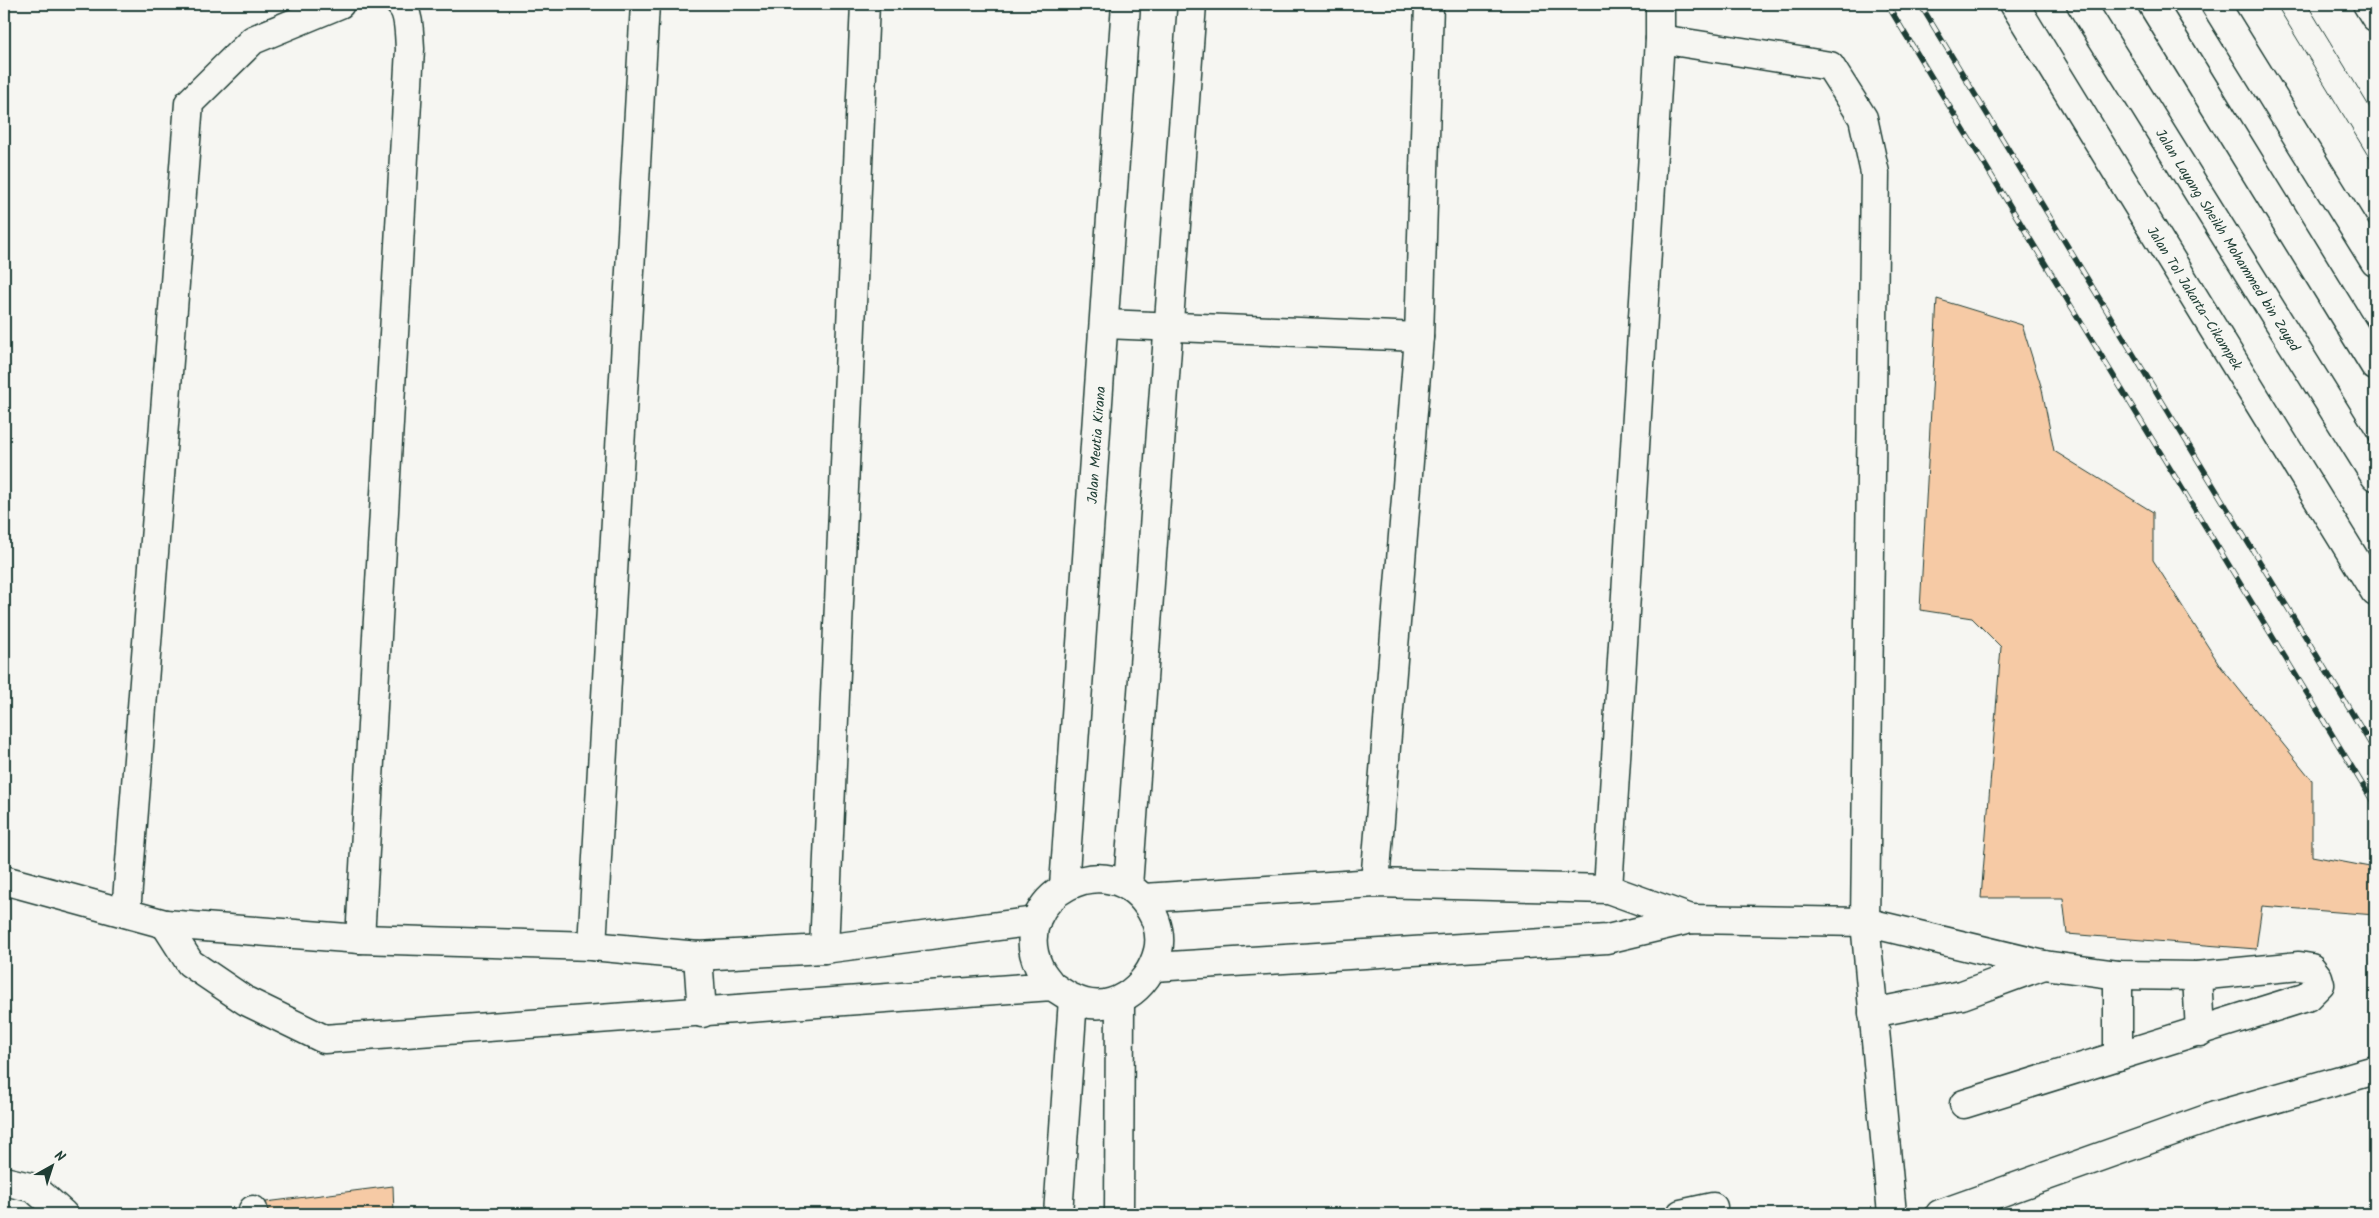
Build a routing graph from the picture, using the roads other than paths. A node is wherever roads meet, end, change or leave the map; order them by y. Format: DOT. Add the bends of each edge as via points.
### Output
graph roads {
  1 [pos="340,4"];
  2 [pos="400,4"];
  3 [pos="645,4"];
  4 [pos="866,4"];
  5 [pos="1126,4"];
  6 [pos="1192,4"];
  7 [pos="1429,4"];
  8 [pos="1660,4"];
  9 [pos="2014,4"];
  10 [pos="2081,4"];
  11 [pos="2152,4"];
  12 [pos="2215,4"];
  13 [pos="2367,4"];
  14 [pos="2375,16"];
  15 [pos="1660,40"];
  16 [pos="2375,262"];
  17 [pos="1105,324"];
  18 [pos="1169,327"];
  19 [pos="1419,337"];
  20 [pos="2375,366"];
  21 [pos="2375,476"];
  22 [pos="2375,592"];
  23 [pos="4,880"];
  24 [pos="1375,883"];
  25 [pos="1064,886"];
  26 [pos="1608,889"];
  27 [pos="1136,892"];
  28 [pos="126,913"];
  29 [pos="1692,919"];
  30 [pos="1036,921"];
  31 [pos="1865,922"];
  32 [pos="165,924"];
  33 [pos="360,939"];
  34 [pos="592,946"];
  35 [pos="824,949"];
  36 [pos="698,956"];
  37 [pos="2044,965"];
  38 [pos="1154,968"];
  39 [pos="2118,975"];
  40 [pos="2198,976"];
  41 [pos="1063,992"];
  42 [pos="1120,1000"];
  43 [pos="702,1013"];
  44 [pos="1873,1013"];
  45 [pos="2200,1032"];
  46 [pos="2118,1056"];
  47 [pos="2375,1070"];
  48 [pos="1964,1104"];
  49 [pos="4,1181"];
  50 [pos="1713,1207"];
  51 [pos="63,1214"];
  52 [pos="1058,1214"];
  53 [pos="1119,1214"];
  54 [pos="1681,1214"];
  55 [pos="1892,1214"];
  56 [pos="1940,1214"];
  1 -- 28 [label="main road" via="252,40 190,103"];
  2 -- 33 [label="main road" via="408,27 410,50"];
  3 -- 34 [label="main road"];
  4 -- 35 [label="main road"];
  5 -- 17 [label="main road, Jalan Meutia Kirana"];
  6 -- 18 [label="main road"];
  7 -- 19 [label="main road"];
  8 -- 15 [label="main road"];
  9 -- 22 [label="main road, Jalan Tol Jakarta–Cikampek"];
  10 -- 21 [label="main road, Jalan Layang Sheikh Mohammed bin Zayed"];
  11 -- 20 [label="main road"];
  12 -- 16 [label="main road"];
  13 -- 14 [label="main road"];
  15 -- 26 [label="main road"];
  15 -- 31 [label="main road" via="1830,66 1863,118 1875,173"];
  17 -- 18 [label="main road"];
  17 -- 25 [label="main road, Jalan Meutia Kirana"];
  18 -- 19 [label="main road"];
  18 -- 27 [label="main road"];
  19 -- 24 [label="main road"];
  23 -- 28 [label="main road"];
  24 -- 26 [label="main road"];
  24 -- 27 [label="main road"];
  25 -- 27 [label="main road" via="1096,877"];
  25 -- 30 [label="main road" via="1047,901"];
  26 -- 29 [label="main road"];
  27 -- 38 [label="main road" via="1156,920 1160,944"];
  28 -- 32 [label="main road"];
  29 -- 31 [label="main road"];
  29 -- 38 [label="main road" via="1607,939"];
  30 -- 35 [label="main road"];
  30 -- 41 [label="main road" via="1034,944 1039,967"];
  31 -- 37 [label="main road"];
  31 -- 44 [label="main road"];
  32 -- 33 [label="main road"];
  32 -- 43 [label="main road" via="190,963 246,1002 324,1040"];
  33 -- 34 [label="main road"];
  34 -- 36 [label="main road"];
  35 -- 36 [label="main road"];
  36 -- 43 [label="main road"];
  37 -- 39 [label="main road"];
  37 -- 44 [label="main road" via="1962,995"];
  38 -- 42 [label="main road" via="1140,987"];
  39 -- 40 [label="main road"];
  39 -- 46 [label="main road"];
  40 -- 45 [label="main road"];
  40 -- 45 [label="main road" via="2298,966 2311,968 2320,984 2307,997"];
  41 -- 42 [label="main road" via="1096,1004"];
  41 -- 43 [label="main road"];
  41 -- 52 [label="main road"];
  42 -- 53 [label="main road"];
  44 -- 55 [label="main road"];
  45 -- 46 [label="main road"];
  46 -- 48 [label="main road"];
  47 -- 56 [label="main road" via="2214,1116"];
  49 -- 51 [label="main road" via="34,1188"];
  50 -- 54 [label="main road"];
}
